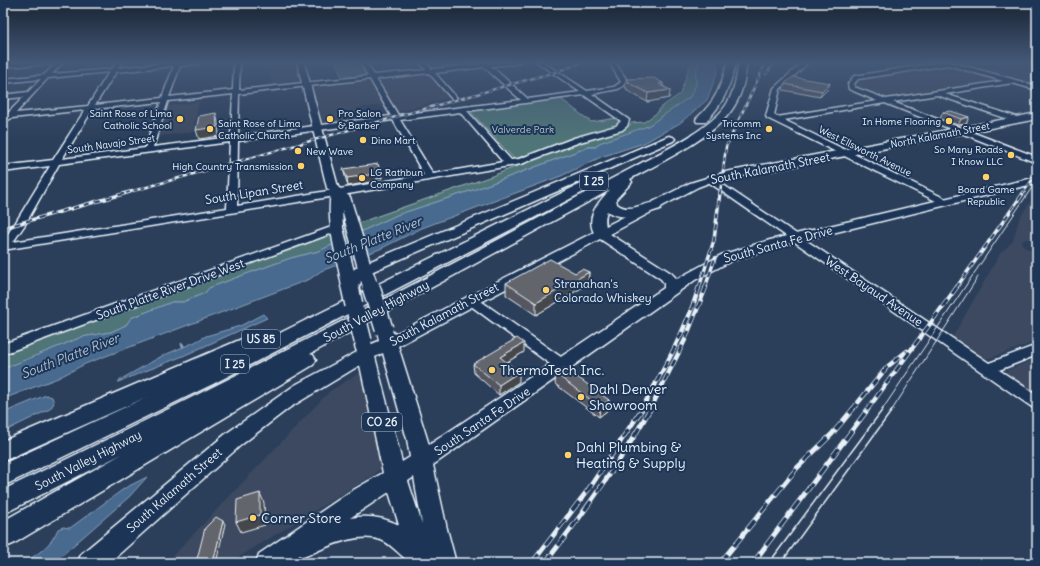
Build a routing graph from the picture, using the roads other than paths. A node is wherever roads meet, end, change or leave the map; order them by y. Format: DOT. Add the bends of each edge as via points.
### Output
graph roads {
  1 [pos="35,88"];
  2 [pos="102,88"];
  3 [pos="169,88"];
  4 [pos="262,88"];
  5 [pos="307,88"];
  6 [pos="379,88"];
  7 [pos="445,88"];
  8 [pos="512,88"];
  9 [pos="579,88"];
  10 [pos="613,88"];
  11 [pos="724,88"];
  12 [pos="737,88"];
  13 [pos="776,88"];
  14 [pos="852,88"];
  15 [pos="966,88"];
  16 [pos="236,91"];
  17 [pos="586,93"];
  18 [pos="938,93"];
  19 [pos="30,94"];
  20 [pos="3,97"];
  21 [pos="454,98"];
  22 [pos="165,99"];
  23 [pos="527,101"];
  24 [pos="886,102"];
  25 [pos="90,107"];
  26 [pos="462,109"];
  27 [pos="6,116"];
  28 [pos="1037,116"];
  29 [pos="395,117"];
  30 [pos="775,120"];
  31 [pos="1017,120"];
  32 [pos="3,123"];
  33 [pos="317,128"];
  34 [pos="960,131"];
  35 [pos="678,134"];
  36 [pos="234,138"];
  37 [pos="148,150"];
  38 [pos="844,153"];
  39 [pos="664,155"];
  40 [pos="1037,160"];
  41 [pos="56,162"];
  42 [pos="509,163"];
  43 [pos="3,169"];
  44 [pos="430,177"];
  45 [pos="710,179"];
  46 [pos="1037,180"];
  47 [pos="337,192"];
  48 [pos="610,198"];
  49 [pos="945,202"];
  50 [pos="655,206"];
  51 [pos="232,209"];
  52 [pos="525,224"];
  53 [pos="601,232"];
  54 [pos="338,235"];
  55 [pos="796,238"];
  56 [pos="4,247"];
  57 [pos="366,270"];
  58 [pos="350,287"];
  59 [pos="671,290"];
  60 [pos="471,300"];
  61 [pos="386,336"];
  62 [pos="365,347"];
  63 [pos="3,349"];
  64 [pos="1037,350"];
  65 [pos="563,366"];
  66 [pos="986,368"];
  67 [pos="1037,403"];
  68 [pos="3,451"];
  69 [pos="422,461"];
  70 [pos="3,475"];
  71 [pos="395,476"];
  72 [pos="3,502"];
  73 [pos="3,535"];
  74 [pos="276,557"];
  75 [pos="421,558"];
  76 [pos="90,563"];
  77 [pos="444,563"];
  1 -- 19 [label="street"];
  2 -- 25 [label="street"];
  3 -- 22 [label="street"];
  4 -- 16 [label="street"];
  5 -- 33 [label="main road, CO 26"];
  6 -- 29 [label="street"];
  7 -- 21 [label="street"];
  8 -- 23 [label="street"];
  9 -- 17 [label="street"];
  10 -- 17 [label="street, South Navajo Street"];
  11 -- 35 [label="highway, South Valley Highway / I 25" via="709,114"];
  12 -- 39 [label="highway, South Valley Highway / I 25" via="735,100 726,112 709,127"];
  13 -- 30 [label="street" via="770,116"];
  14 -- 24 [label="street"];
  15 -- 18 [label="street"];
  16 -- 22 [label="street"];
  16 -- 36 [label="street"];
  17 -- 23 [label="street, South Navajo Street"];
  17 -- 42 [label="street" via="623,118 624,124 619,128"];
  18 -- 24 [label="street"];
  18 -- 31 [label="street"];
  19 -- 20 [label="street"];
  19 -- 27 [label="street"];
  22 -- 25 [label="street"];
  22 -- 37 [label="street"];
  23 -- 26 [label="street, South Navajo Street"];
  24 -- 30 [label="street"];
  24 -- 34 [label="street"];
  25 -- 27 [label="street"];
  25 -- 41 [label="street"];
  26 -- 29 [label="street, South Navajo Street"];
  26 -- 42 [label="street"];
  27 -- 32 [label="street"];
  28 -- 31 [label="main road, North Kalamath Street"];
  29 -- 33 [label="street, South Navajo Street"];
  29 -- 44 [label="street"];
  30 -- 38 [label="street, West Ellsworth Avenue"];
  31 -- 34 [label="main road, North Kalamath Street"];
  33 -- 36 [label="street, South Navajo Street"];
  33 -- 47 [label="main road, CO 26" via="333,188"];
  34 -- 38 [label="main road, North Kalamath Street"];
  34 -- 40 [label="street"];
  35 -- 52 [label="highway, South Valley Highway / I 25"];
  35 -- 57 [label="highway"];
  36 -- 37 [label="street, South Navajo Street"];
  36 -- 51 [label="street"];
  37 -- 41 [label="street, South Navajo Street"];
  38 -- 45 [label="main road, South Kalamath Street"];
  38 -- 49 [label="street, West Ellsworth Avenue"];
  39 -- 48 [label="highway"];
  39 -- 52 [label="highway, South Valley Highway / I 25"];
  41 -- 43 [label="street, South Navajo Street"];
  41 -- 56 [label="street"];
  42 -- 44 [label="street, South Lipan Street"];
  44 -- 47 [label="street, South Lipan Street"];
  45 -- 50 [label="main road, South Kalamath Street"];
  45 -- 55 [label="street, West Bayaud Avenue"];
  46 -- 49 [label="main road, South Santa Fe Drive"];
  47 -- 51 [label="street, South Lipan Street"];
  47 -- 54 [label="main road, CO 26" via="335,206"];
  47 -- 57 [label="main road, CO 26" via="344,197"];
  48 -- 50 [label="highway" via="608,203 618,211 634,211"];
  48 -- 53 [label="highway" via="598,216 597,224"];
  49 -- 55 [label="main road, South Santa Fe Drive"];
  50 -- 53 [label="main road, South Kalamath Street"];
  51 -- 56 [label="street, South Lipan Street"];
  52 -- 68 [label="highway, US 85"];
  52 -- 70 [label="highway, South Valley Highway / I 25"];
  52 -- 72 [label="highway, South Valley Highway / I 25" via="247,379"];
  52 -- 73 [label="highway" via="472,265"];
  53 -- 59 [label="main road" via="610,241 666,276 672,283"];
  53 -- 60 [label="main road, South Kalamath Street"];
  54 -- 58 [label="main road, CO 26"];
  54 -- 63 [label="street, South Platte River Drive West"];
  55 -- 59 [label="main road, South Santa Fe Drive" via="722,259"];
  55 -- 66 [label="street, West Bayaud Avenue"];
  57 -- 58 [label="highway" via="356,276"];
  57 -- 61 [label="main road, CO 26, bridge"];
  58 -- 62 [label="main road, CO 26, bridge"];
  59 -- 65 [label="main road, South Santa Fe Drive"];
  60 -- 61 [label="main road, South Kalamath Street"];
  60 -- 65 [label="street"];
  61 -- 62 [label="main road, South Kalamath Street"];
  61 -- 69 [label="main road, CO 26"];
  62 -- 71 [label="main road, CO 26"];
  62 -- 76 [label="main road, South Kalamath Street" via="260,418"];
  64 -- 66 [label="street"];
  65 -- 69 [label="main road, South Santa Fe Drive"];
  66 -- 67 [label="street, West Bayaud Avenue"];
  69 -- 71 [label="main road, South Santa Fe Drive"];
  69 -- 77 [label="main road"];
  71 -- 74 [label="main road, South Santa Fe Drive"];
  71 -- 75 [label="main road"];
  74 -- 75 [label="main road" via="348,530 370,528 392,534"];
}
